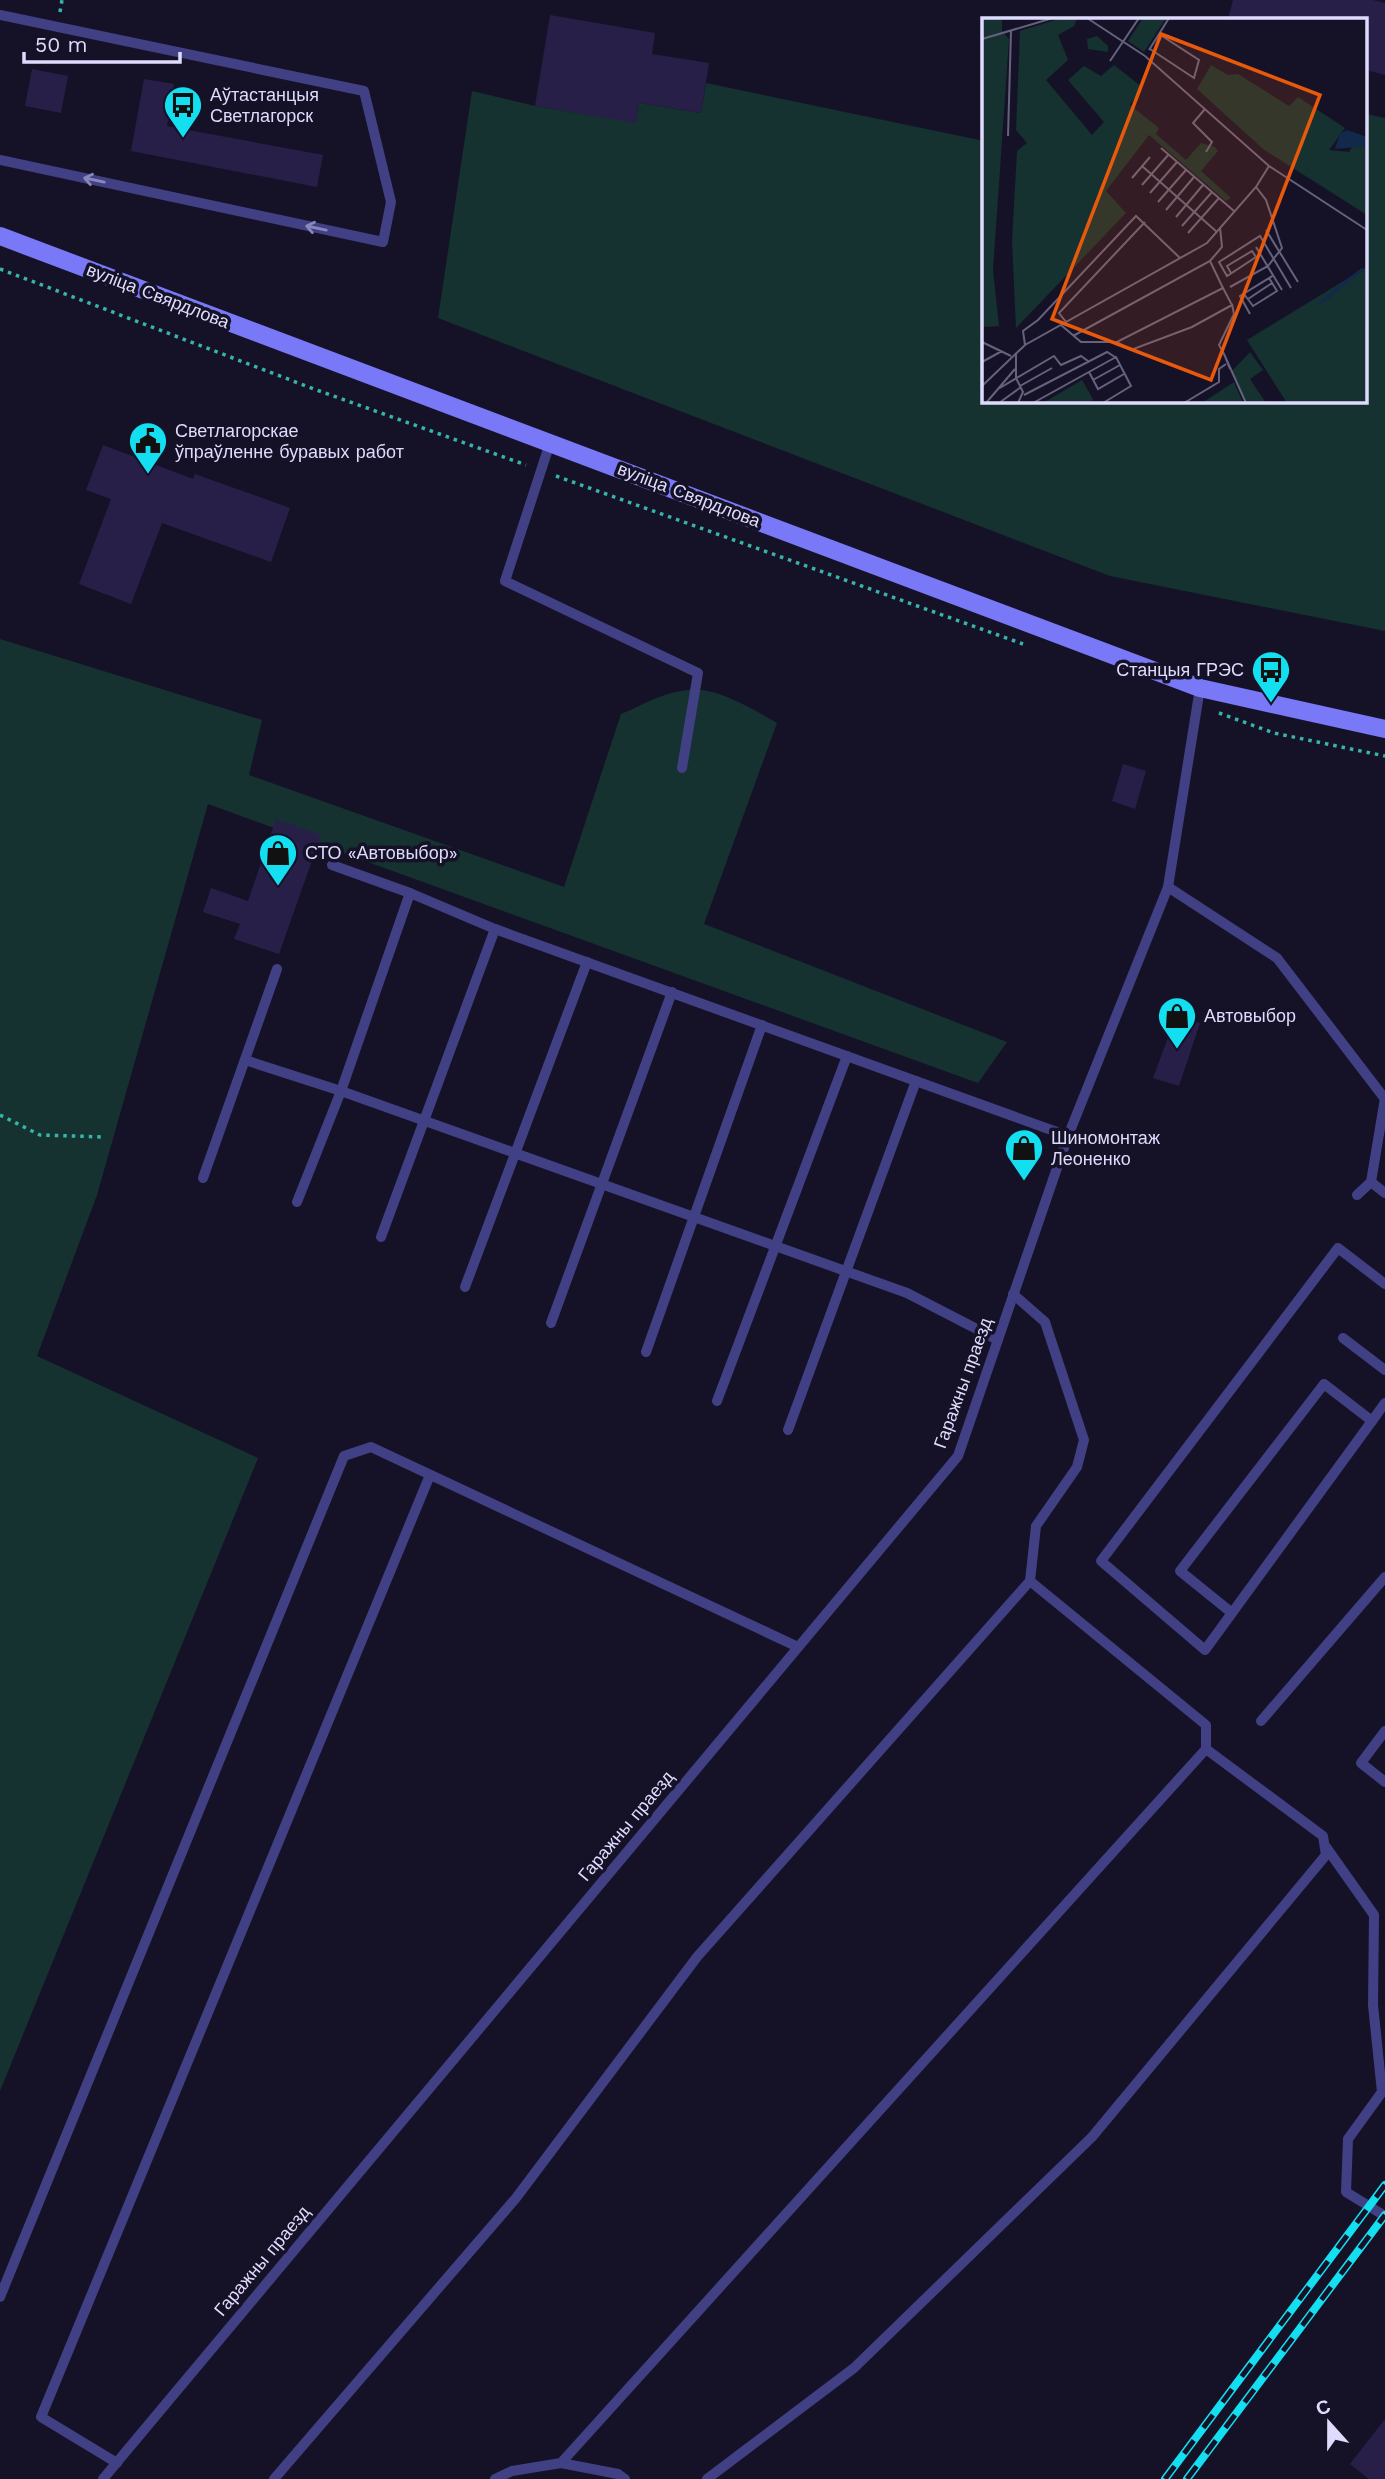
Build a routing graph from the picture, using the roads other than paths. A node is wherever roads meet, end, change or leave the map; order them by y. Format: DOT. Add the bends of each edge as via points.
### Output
graph roads {
  1 [pos="0,15"];
  2 [pos="0,159"];
  3 [pos="0,236"];
  4 [pos="550,443"];
  5 [pos="1200,688"];
  6 [pos="1385,729"];
  7 [pos="682,768"];
  8 [pos="332,864"];
  9 [pos="1168,887"];
  10 [pos="410,893"];
  11 [pos="495,929"];
  12 [pos="587,962"];
  13 [pos="277,969"];
  14 [pos="672,992"];
  15 [pos="762,1025"];
  16 [pos="847,1056"];
  17 [pos="245,1060"];
  18 [pos="916,1081"];
  19 [pos="341,1091"];
  20 [pos="1385,1099"];
  21 [pos="424,1121"];
  22 [pos="1068,1136"];
  23 [pos="515,1153"];
  24 [pos="203,1178"];
  25 [pos="1371,1182"];
  26 [pos="602,1184"];
  27 [pos="1385,1193"];
  28 [pos="1357,1195"];
  29 [pos="297,1202"];
  30 [pos="694,1217"];
  31 [pos="380,1237"];
  32 [pos="775,1246"];
  33 [pos="846,1271"];
  34 [pos="1385,1284"];
  35 [pos="465,1287"];
  36 [pos="1013,1294"];
  37 [pos="551,1323"];
  38 [pos="1343,1338"];
  39 [pos="998,1340"];
  40 [pos="646,1352"];
  41 [pos="1385,1370"];
  42 [pos="717,1401"];
  43 [pos="1385,1403"];
  44 [pos="1371,1421"];
  45 [pos="788,1430"];
  46 [pos="430,1475"];
  47 [pos="1385,1577"];
  48 [pos="1030,1581"];
  49 [pos="1232,1613"];
  50 [pos="798,1647"];
  51 [pos="1261,1721"];
  52 [pos="1385,1731"];
  53 [pos="1206,1749"];
  54 [pos="1385,1782"];
  55 [pos="1325,1846"];
  56 [pos="1385,2217"];
  57 [pos="0,2297"];
  58 [pos="117,2462"];
  59 [pos="561,2463"];
  60 [pos="103,2479"];
  61 [pos="274,2479"];
  62 [pos="495,2479"];
  63 [pos="625,2479"];
  64 [pos="707,2479"];
  1 -- 2 [label="lane, one-way" via="364,91 391,202 383,242"];
  3 -- 4 [label="main road, вуліца Свярдлова"];
  4 -- 5 [label="main road, вуліца Свярдлова"];
  4 -- 7 [label="lane" via="505,581 698,673"];
  5 -- 6 [label="main road, вуліца Свярдлова"];
  5 -- 9 [label="lane, Гаражны праезд"];
  8 -- 10 [label="lane"];
  9 -- 20 [label="lane" via="1277,958"];
  9 -- 22 [label="lane, Гаражны праезд"];
  10 -- 11 [label="lane"];
  10 -- 19 [label="lane"];
  11 -- 12 [label="lane"];
  11 -- 21 [label="lane"];
  12 -- 14 [label="lane"];
  12 -- 23 [label="lane"];
  13 -- 17 [label="lane"];
  14 -- 15 [label="lane"];
  14 -- 26 [label="lane"];
  15 -- 16 [label="lane"];
  15 -- 30 [label="lane"];
  16 -- 18 [label="lane"];
  16 -- 32 [label="lane"];
  17 -- 19 [label="lane"];
  17 -- 24 [label="lane"];
  18 -- 22 [label="lane"];
  18 -- 33 [label="lane"];
  19 -- 21 [label="lane"];
  19 -- 29 [label="lane"];
  20 -- 25 [label="lane"];
  21 -- 23 [label="lane"];
  21 -- 31 [label="lane"];
  22 -- 36 [label="lane, Гаражны праезд"];
  23 -- 26 [label="lane"];
  23 -- 35 [label="lane"];
  25 -- 27 [label="lane"];
  25 -- 28 [label="lane"];
  26 -- 30 [label="lane"];
  26 -- 37 [label="lane"];
  30 -- 32 [label="lane"];
  30 -- 40 [label="lane"];
  32 -- 33 [label="lane"];
  32 -- 42 [label="lane"];
  33 -- 39 [label="lane" via="907,1293"];
  33 -- 45 [label="lane"];
  34 -- 49 [label="lane" via="1338,1248 1101,1561 1205,1650"];
  36 -- 39 [label="lane, Гаражны праезд"];
  36 -- 48 [label="lane" via="1045,1322 1084,1440 1077,1467 1036,1526"];
  38 -- 41 [label="lane"];
  39 -- 50 [label="lane, Гаражны праезд" via="958,1456"];
  43 -- 44 [label="lane"];
  44 -- 49 [label="lane"];
  44 -- 49 [label="lane" via="1324,1384 1180,1571"];
  46 -- 50 [label="lane"];
  46 -- 57 [label="lane" via="371,1447 344,1456"];
  46 -- 58 [label="lane" via="41,2417"];
  47 -- 51 [label="lane"];
  48 -- 53 [label="lane" via="1206,1725"];
  48 -- 61 [label="lane" via="697,1957 516,2198"];
  50 -- 58 [label="lane, Гаражны праезд"];
  52 -- 54 [label="lane" via="1361,1763"];
  53 -- 55 [label="lane" via="1323,1836"];
  53 -- 59 [label="lane"];
  55 -- 56 [label="lane" via="1374,1915 1373,2005 1382,2092 1348,2139 1346,2192"];
  55 -- 64 [label="lane" via="1326,1855 1092,2137 854,2368"];
  58 -- 60 [label="lane, Гаражны праезд"];
  59 -- 62 [label="lane" via="512,2470"];
  59 -- 63 [label="lane"];
}
